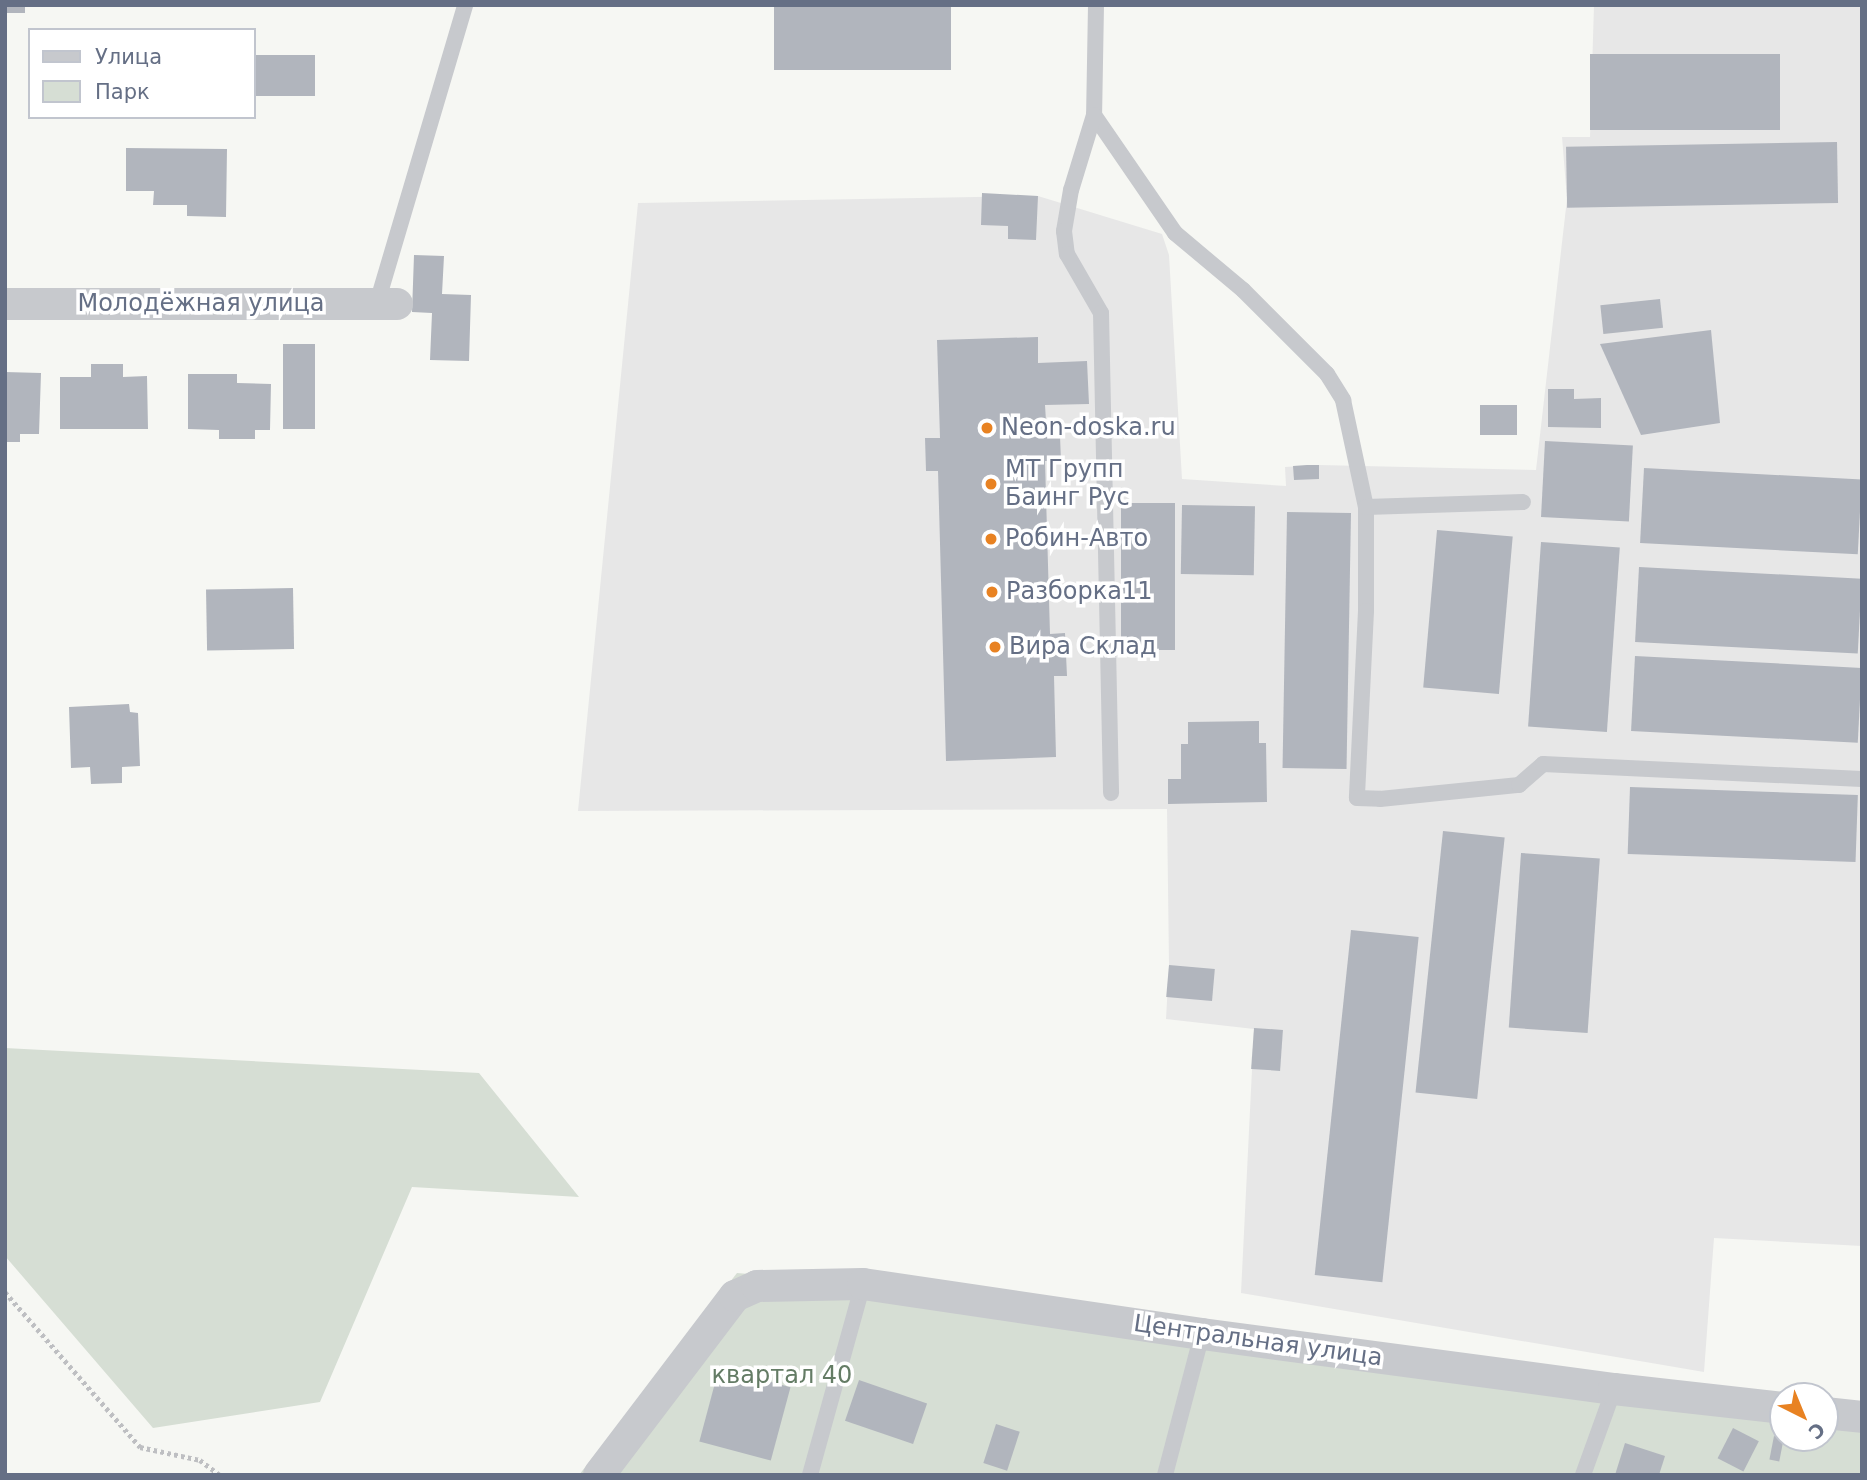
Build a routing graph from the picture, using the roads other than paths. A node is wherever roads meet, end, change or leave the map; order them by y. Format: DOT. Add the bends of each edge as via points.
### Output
graph roads {
  1 [pos="465,5"];
  2 [pos="1096,5"];
  3 [pos="1094,115"];
  4 [pos="5,304"];
  5 [pos="387,304"];
  6 [pos="1523,502"];
  7 [pos="1366,507"];
  8 [pos="1862,779"];
  9 [pos="1111,793"];
  10 [pos="863,1284"];
  11 [pos="1202,1334"];
  12 [pos="1614,1390"];
  13 [pos="1769,1407"];
  14 [pos="1839,1415"];
  15 [pos="1862,1417"];
  16 [pos="599,1475"];
  17 [pos="810,1475"];
  18 [pos="1165,1475"];
  19 [pos="1583,1475"];
  1 -- 5 [label="lane"];
  2 -- 3 [label="lane"];
  3 -- 7 [label="lane" via="1175,233 1243,290 1327,374 1343,400"];
  3 -- 9 [label="lane" via="1064,230 1067,254 1101,313"];
  4 -- 5 [label="street, Молодёжная улица"];
  6 -- 7 [label="lane"];
  7 -- 8 [label="lane" via="1357,798 1519,785 1543,764"];
  10 -- 11 [label="street, Центральная улица"];
  10 -- 16 [label="street, Центральная улица" via="757,1286 735,1296"];
  10 -- 17 [label="lane"];
  11 -- 12 [label="street, Центральная улица"];
  11 -- 18 [label="lane"];
  12 -- 13 [label="street, Центральная улица"];
  12 -- 19 [label="lane"];
  14 -- 15 [label="street"];
}
